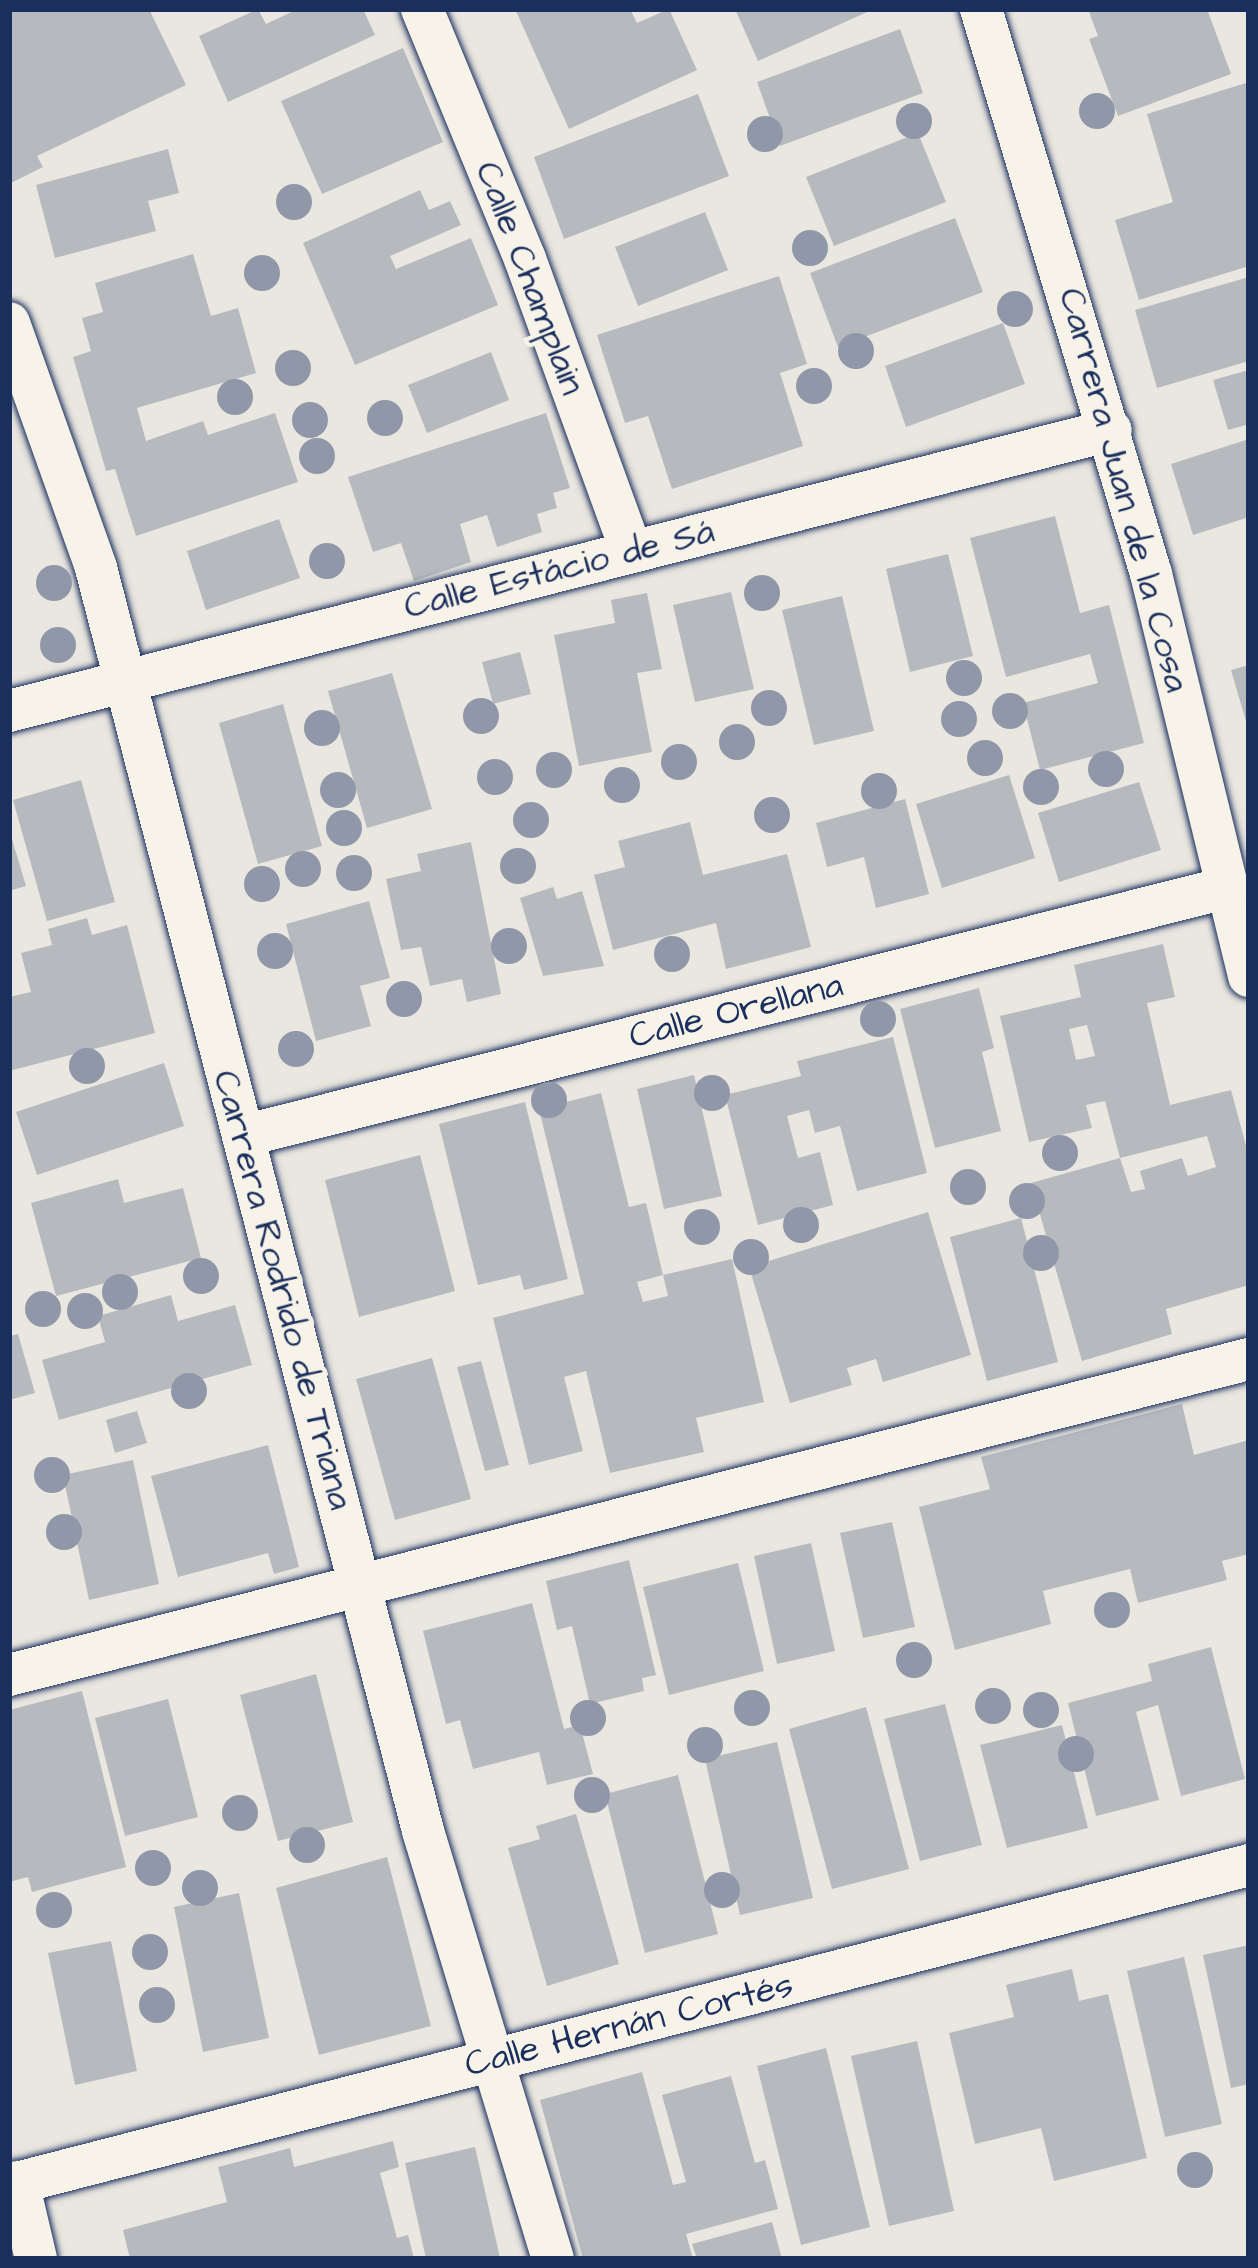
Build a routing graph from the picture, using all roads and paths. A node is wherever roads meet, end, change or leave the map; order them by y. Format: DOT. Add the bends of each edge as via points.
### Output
graph roads {
  1 [pos="422,9"];
  2 [pos="982,9"];
  3 [pos="9,322"];
  4 [pos="1111,430"];
  5 [pos="631,550"];
  6 [pos="125,681"];
  7 [pos="9,711"];
  8 [pos="1229,887"];
  9 [pos="1249,976"];
  10 [pos="243,1136"];
  11 [pos="1249,1359"];
  12 [pos="359,1584"];
  13 [pos="9,1675"];
  14 [pos="1249,1865"];
  15 [pos="493,2060"];
  16 [pos="14,2184"];
  17 [pos="36,2259"];
  18 [pos="553,2259"];
  1 -- 5 [label="street, Calle Champlain"];
  2 -- 4 [label="street, Carrera Juan de la Cosa"];
  3 -- 6 [label="street, Carrera Rodrido de Triana" via="96,568"];
  4 -- 5 [label="street, Calle Estácio de Sá"];
  4 -- 8 [label="street, Carrera Juan de la Cosa"];
  5 -- 6 [label="street, Calle Estácio de Sá"];
  6 -- 7 [label="street, Calle Estácio de Sá"];
  6 -- 10 [label="street, Carrera Rodrido de Triana"];
  8 -- 9 [label="street, Carrera Juan de la Cosa"];
  8 -- 10 [label="street, Calle Orellana"];
  10 -- 12 [label="street, Carrera Rodrido de Triana"];
  11 -- 12 [label="street"];
  12 -- 13 [label="street"];
  12 -- 15 [label="street, Carrera Rodrido de Triana"];
  14 -- 15 [label="street, Calle Hernán Cortés"];
  15 -- 16 [label="street, Calle Hernán Cortés"];
  15 -- 18 [label="street, Carrera Rodrido de Triana"];
  16 -- 17 [label="street"];
}
